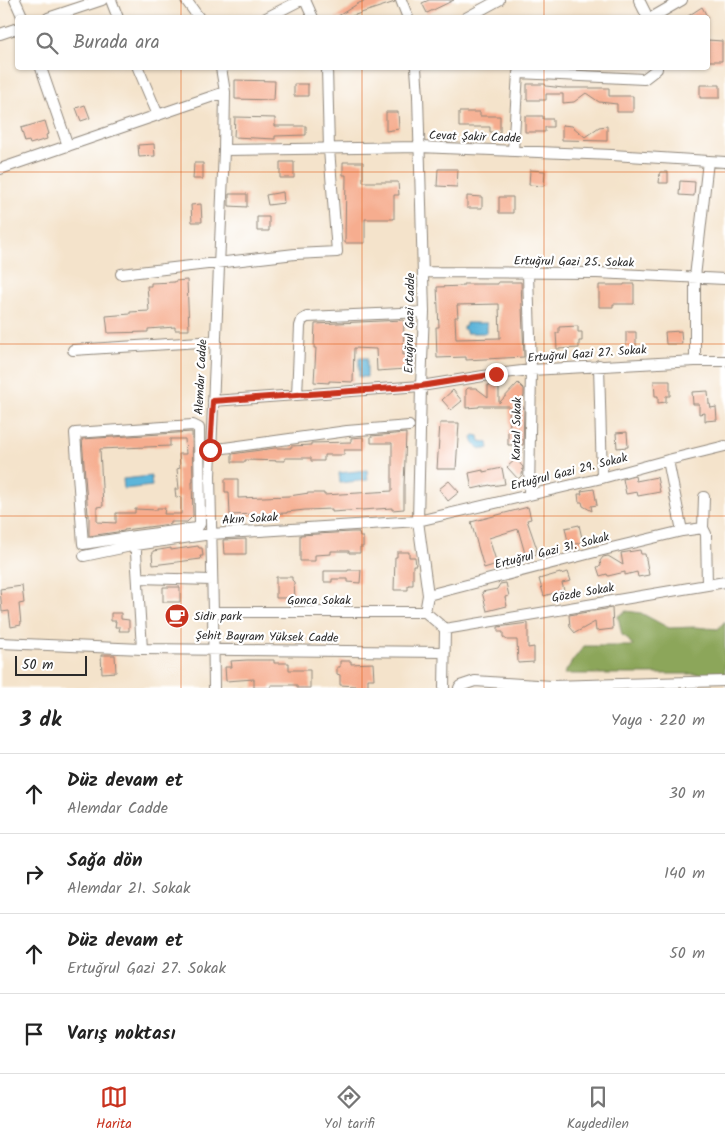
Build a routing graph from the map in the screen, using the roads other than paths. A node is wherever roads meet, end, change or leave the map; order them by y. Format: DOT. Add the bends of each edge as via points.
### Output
graph roads {
  1 [pos="16,0"];
  2 [pos="102,0"];
  3 [pos="111,0"];
  4 [pos="186,0"];
  5 [pos="301,0"];
  6 [pos="305,0"];
  7 [pos="401,0"];
  8 [pos="499,0"];
  9 [pos="639,0"];
  10 [pos="682,0"];
  11 [pos="22,15"];
  12 [pos="57,15"];
  13 [pos="117,15"];
  14 [pos="197,15"];
  15 [pos="272,15"];
  16 [pos="312,15"];
  17 [pos="407,15"];
  18 [pos="472,15"];
  19 [pos="647,15"];
  20 [pos="654,15"];
  21 [pos="15,29"];
  22 [pos="0,34"];
  23 [pos="42,70"];
  24 [pos="139,70"];
  25 [pos="221,70"];
  26 [pos="327,70"];
  27 [pos="416,70"];
  28 [pos="656,70"];
  29 [pos="225,92"];
  30 [pos="158,115"];
  31 [pos="68,146"];
  32 [pos="419,147"];
  33 [pos="329,148"];
  34 [pos="224,150"];
  35 [pos="513,151"];
  36 [pos="708,161"];
  37 [pos="725,162"];
  38 [pos="0,169"];
  39 [pos="218,264"];
  40 [pos="423,272"];
  41 [pos="121,274"];
  42 [pos="528,274"];
  43 [pos="695,277"];
  44 [pos="725,279"];
  45 [pos="424,312"];
  46 [pos="216,340"];
  47 [pos="72,350"];
  48 [pos="695,361"];
  49 [pos="725,361"];
  50 [pos="599,366"];
  51 [pos="531,370"];
  52 [pos="421,386"];
  53 [pos="297,395"];
  54 [pos="213,401"];
  55 [pos="408,426"];
  56 [pos="725,446"];
  57 [pos="210,450"];
  58 [pos="668,460"];
  59 [pos="602,478"];
  60 [pos="529,495"];
  61 [pos="704,497"];
  62 [pos="418,521"];
  63 [pos="703,528"];
  64 [pos="682,531"];
  65 [pos="211,534"];
  66 [pos="136,541"];
  67 [pos="84,556"];
  68 [pos="138,578"];
  69 [pos="212,580"];
  70 [pos="725,582"];
  71 [pos="707,585"];
  72 [pos="428,595"];
  73 [pos="213,612"];
  74 [pos="425,612"];
  75 [pos="445,629"];
  76 [pos="0,644"];
  77 [pos="142,649"];
  78 [pos="213,649"];
  79 [pos="444,652"];
  80 [pos="725,681"];
  81 [pos="703,685"];
  82 [pos="552,687"];
  83 [pos="214,688"];
  84 [pos="444,688"];
  85 [pos="459,688"];
  1 -- 11 [label="street"];
  2 -- 12 [label="street"];
  3 -- 13 [label="street"];
  4 -- 14 [label="street"];
  5 -- 15 [label="street"];
  6 -- 16 [label="street"];
  7 -- 17 [label="street"];
  8 -- 18 [label="street"];
  9 -- 19 [label="street"];
  10 -- 20 [label="street"];
  21 -- 22 [label="street"];
  23 -- 31 [label="street"];
  24 -- 30 [label="street"];
  25 -- 29 [label="street, Alemdar Cadde"];
  26 -- 33 [label="street"];
  27 -- 32 [label="street, Ertuğrul Gazi Cadde"];
  28 -- 35 [label="street" via="644,80 518,73"];
  29 -- 30 [label="street"];
  29 -- 34 [label="street, Alemdar Cadde"];
  30 -- 31 [label="street"];
  31 -- 38 [label="street"];
  32 -- 33 [label="street, Cevat Şakir Cadde"];
  32 -- 35 [label="street, Cevat Şakir Cadde"];
  32 -- 40 [label="street, Ertuğrul Gazi Cadde"];
  33 -- 34 [label="street, Cevat Şakir Cadde"];
  33 -- 39 [label="street" via="337,252"];
  34 -- 39 [label="street, Alemdar Cadde"];
  35 -- 36 [label="street, Cevat Şakir Cadde"];
  36 -- 37 [label="street, Cevat Şakir Cadde"];
  36 -- 43 [label="street"];
  39 -- 41 [label="street"];
  39 -- 46 [label="street, Alemdar Cadde"];
  40 -- 42 [label="street, Ertuğrul Gazi 25. Sokak"];
  40 -- 45 [label="street, Ertuğrul Gazi Cadde"];
  42 -- 43 [label="street, Ertuğrul Gazi 25. Sokak"];
  42 -- 51 [label="street, Kartal Sokak"];
  43 -- 44 [label="street, Ertuğrul Gazi 25. Sokak"];
  43 -- 48 [label="street"];
  45 -- 52 [label="street, Ertuğrul Gazi Cadde"];
  45 -- 53 [label="street" via="307,317 302,320"];
  46 -- 47 [label="street"];
  46 -- 54 [label="street, Alemdar Cadde"];
  48 -- 49 [label="street, Ertuğrul Gazi 27. Sokak"];
  48 -- 50 [label="street, Ertuğrul Gazi 27. Sokak"];
  50 -- 51 [label="street, Ertuğrul Gazi 27. Sokak"];
  50 -- 59 [label="street"];
  51 -- 52 [label="street, Ertuğrul Gazi 27. Sokak"];
  51 -- 60 [label="street, Kartal Sokak"];
  52 -- 53 [label="street, Ertuğrul Gazi 27. Sokak"];
  52 -- 62 [label="street, Ertuğrul Gazi Cadde"];
  53 -- 54 [label="street, Ertuğrul Gazi 27. Sokak"];
  54 -- 57 [label="street, Alemdar Cadde"];
  55 -- 57 [label="street"];
  56 -- 58 [label="street, Ertuğrul Gazi 29. Sokak"];
  57 -- 65 [label="street, Alemdar Cadde"];
  58 -- 59 [label="street, Ertuğrul Gazi 29. Sokak"];
  58 -- 64 [label="street"];
  59 -- 60 [label="street, Ertuğrul Gazi 29. Sokak"];
  60 -- 62 [label="street, Ertuğrul Gazi 29. Sokak"];
  61 -- 63 [label="street"];
  62 -- 65 [label="street, Akın Sokak"];
  62 -- 72 [label="street, Ertuğrul Gazi Cadde"];
  63 -- 64 [label="street, Ertuğrul Gazi 31. Sokak"];
  63 -- 71 [label="street" via="706,534"];
  64 -- 72 [label="street, Ertuğrul Gazi 31. Sokak"];
  65 -- 66 [label="street, Akın Sokak"];
  65 -- 69 [label="street, Alemdar Cadde"];
  66 -- 66 [label="street" via="83,544 75,433 194,425 199,428 200,524 196,528"];
  66 -- 67 [label="street, Akın Sokak"];
  66 -- 68 [label="street"];
  68 -- 69 [label="street"];
  68 -- 77 [label="street"];
  69 -- 73 [label="street, Alemdar Cadde"];
  70 -- 71 [label="street, Gözde Sokak"];
  71 -- 75 [label="street, Gözde Sokak"];
  72 -- 74 [label="street, Ertuğrul Gazi Cadde"];
  73 -- 74 [label="street, Gonca Sokak"];
  73 -- 78 [label="street, Alemdar Cadde"];
  74 -- 75 [label="street"];
  75 -- 79 [label="street"];
  76 -- 77 [label="street, Şehit Bayram Yüksek Cadde"];
  77 -- 78 [label="street, Şehit Bayram Yüksek Cadde"];
  78 -- 79 [label="street, Şehit Bayram Yüksek Cadde"];
  78 -- 83 [label="street, Alemdar Cadde"];
  79 -- 84 [label="street"];
  80 -- 81 [label="street"];
  81 -- 82 [label="street"];
  82 -- 85 [label="street" via="475,682"];
}
